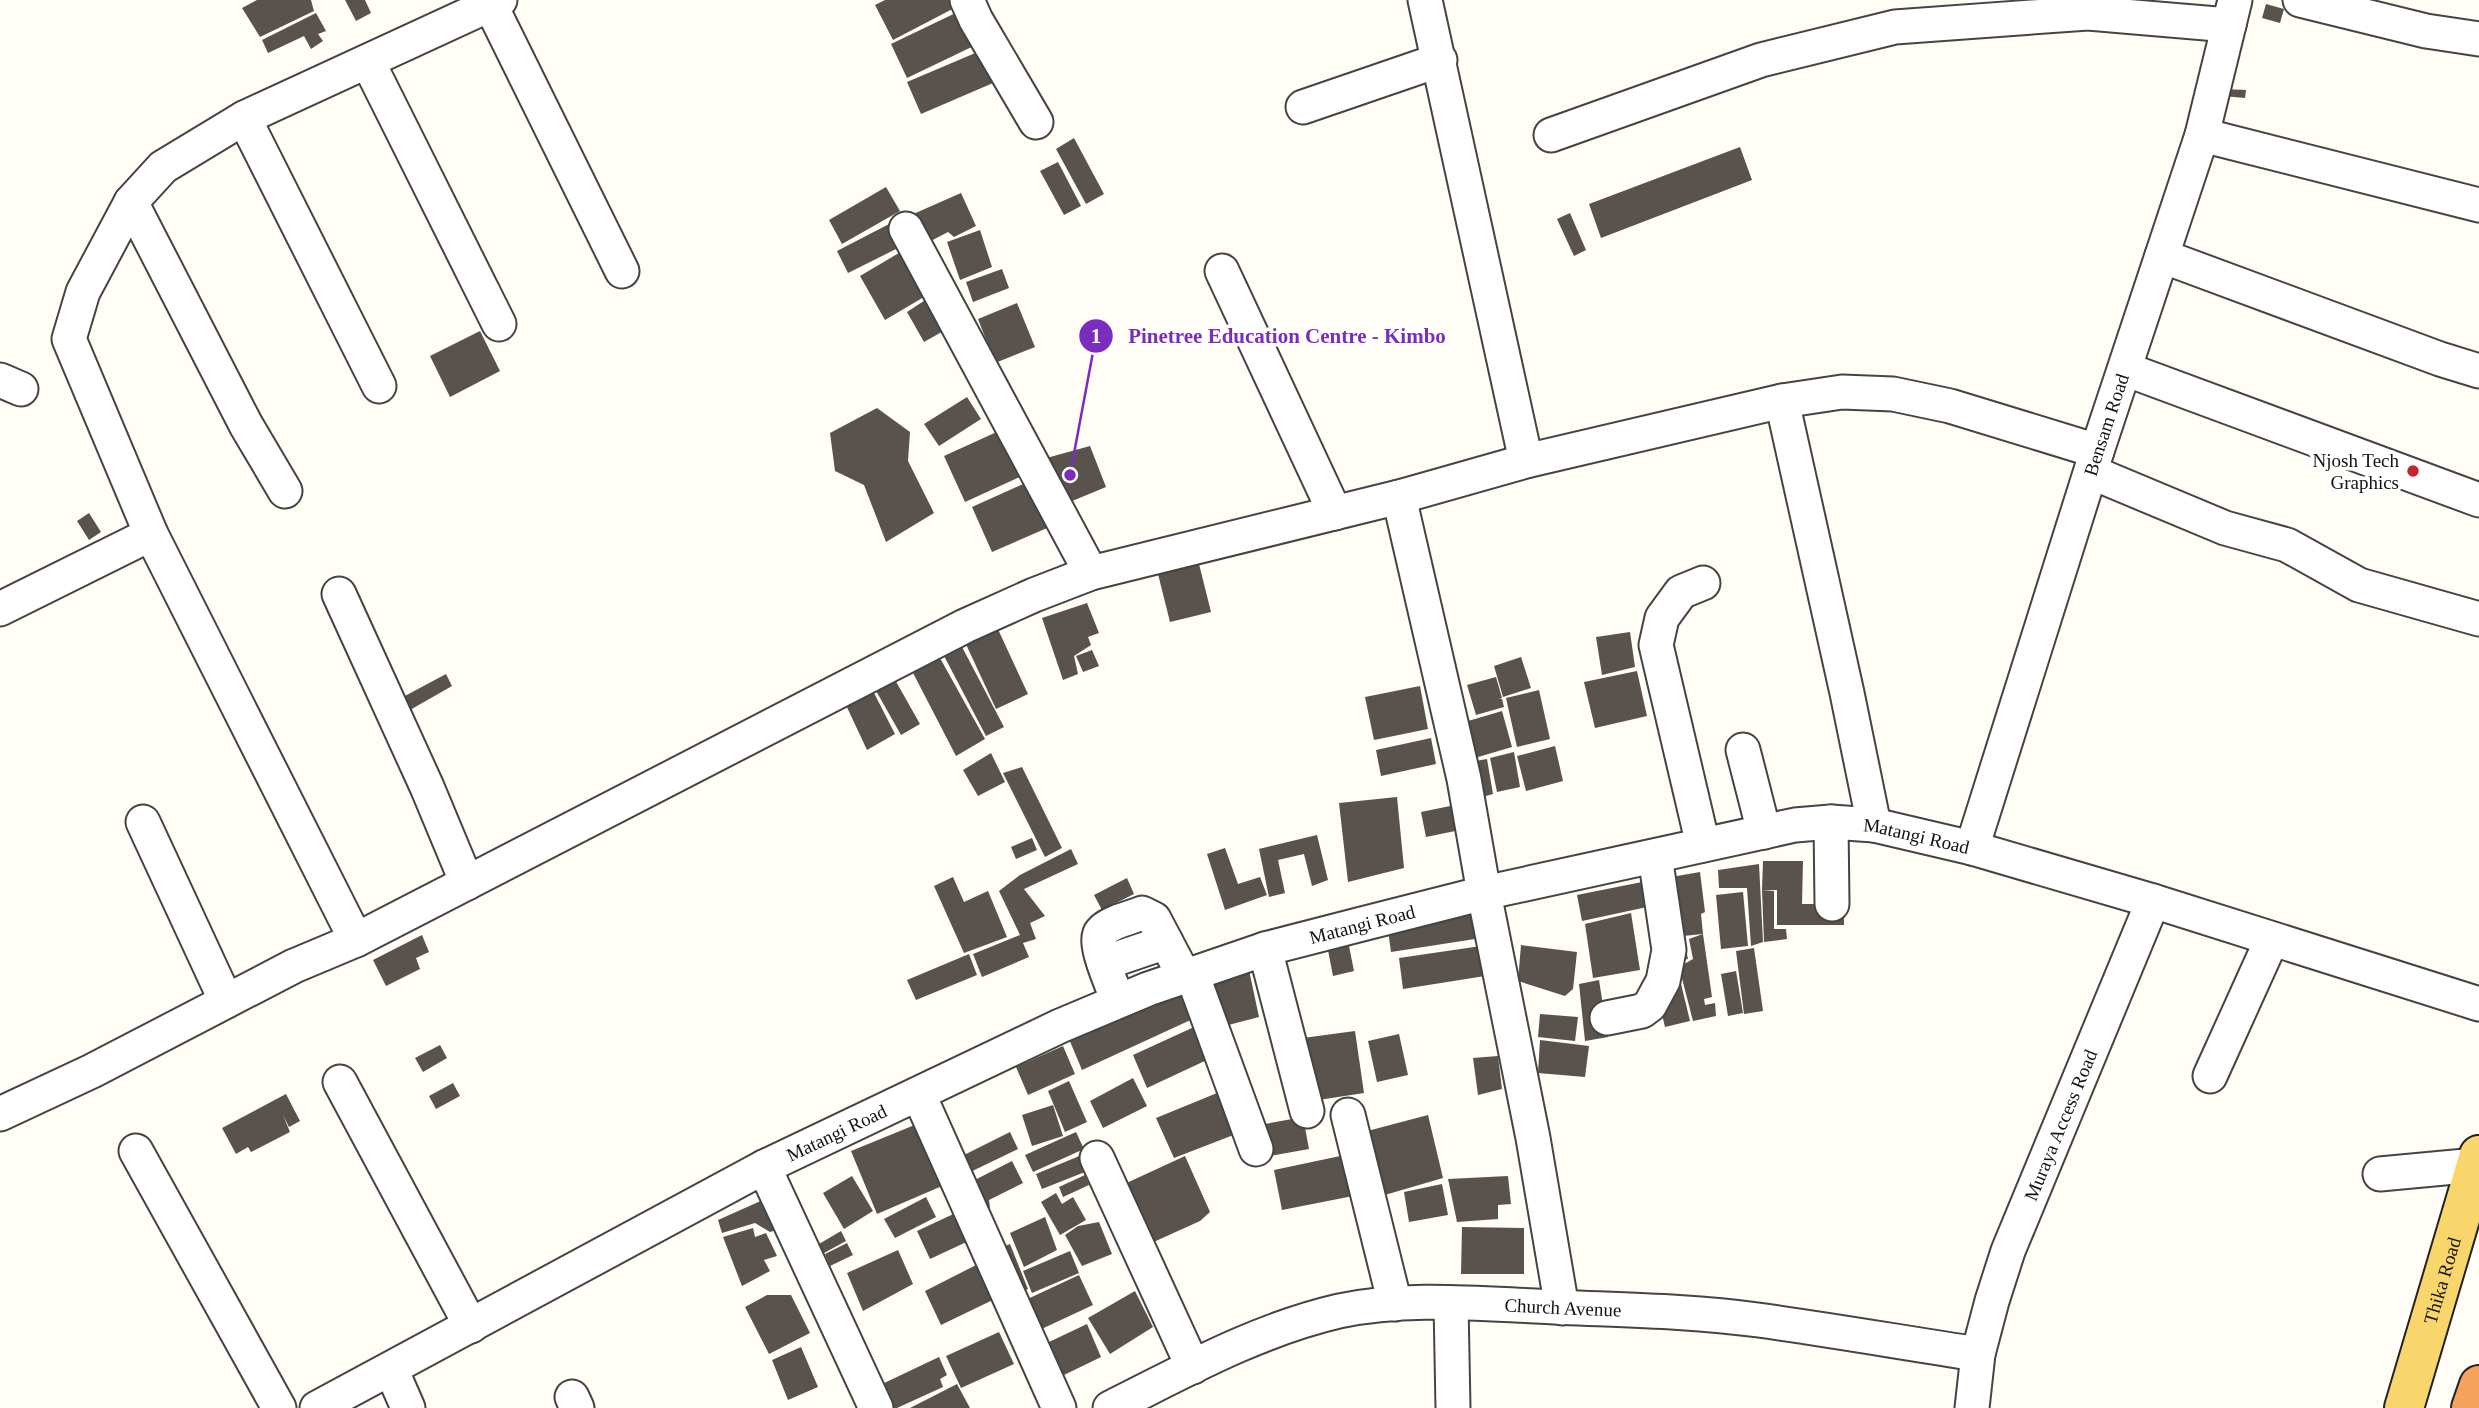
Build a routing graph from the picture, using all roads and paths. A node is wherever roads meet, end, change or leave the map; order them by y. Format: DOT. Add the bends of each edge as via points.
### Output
graph roads {
  1 [pos="967,0"];
  2 [pos="1425,0"];
  3 [pos="2300,0"];
  4 [pos="495,2"];
  5 [pos="2232,12"];
  6 [pos="2479,39"];
  7 [pos="1440,60"];
  8 [pos="368,62"];
  9 [pos="1303,107"];
  10 [pos="244,118"];
  11 [pos="1037,122"];
  12 [pos="1551,135"];
  13 [pos="2202,135"];
  14 [pos="131,202"];
  15 [pos="2479,205"];
  16 [pos="906,229"];
  17 [pos="2162,256"];
  18 [pos="622,271"];
  19 [pos="1222,271"];
  20 [pos="499,324"];
  21 [pos="2125,369"];
  22 [pos="2479,371"];
  23 [pos="379,386"];
  24 [pos="1782,401"];
  25 [pos="1526,460"];
  26 [pos="2094,461"];
  27 [pos="285,491"];
  28 [pos="1399,497"];
  29 [pos="2479,500"];
  30 [pos="1335,513"];
  31 [pos="150,534"];
  32 [pos="1091,573"];
  33 [pos="1703,583"];
  34 [pos="339,594"];
  35 [pos="0,609"];
  36 [pos="2479,619"];
  37 [pos="1743,750"];
  38 [pos="1830,821"];
  39 [pos="143,822"];
  40 [pos="1874,825"];
  41 [pos="1763,832"];
  42 [pos="1703,845"];
  43 [pos="1972,848"];
  44 [pos="1655,856"];
  45 [pos="467,883"];
  46 [pos="1484,893"];
  47 [pos="2153,901"];
  48 [pos="1832,904"];
  49 [pos="2272,939"];
  50 [pos="356,940"];
  51 [pos="1265,949"];
  52 [pos="1188,975"];
  53 [pos="1118,1001"];
  54 [pos="226,1002"];
  55 [pos="2479,1004"];
  56 [pos="1607,1017"];
  57 [pos="2210,1076"];
  58 [pos="340,1082"];
  59 [pos="919,1095"];
  60 [pos="1307,1111"];
  61 [pos="0,1114"];
  62 [pos="1349,1115"];
  63 [pos="1256,1149"];
  64 [pos="136,1151"];
  65 [pos="1097,1158"];
  66 [pos="2477,1160"];
  67 [pos="764,1167"];
  68 [pos="2380,1174"];
  69 [pos="1451,1303"];
  70 [pos="1395,1304"];
  71 [pos="1562,1307"];
  72 [pos="471,1325"];
  73 [pos="1978,1354"];
  74 [pos="1193,1367"];
  75 [pos="391,1369"];
  76 [pos="2479,1385"];
  77 [pos="279,1408"];
  78 [pos="317,1408"];
  79 [pos="408,1408"];
  80 [pos="876,1408"];
  81 [pos="1059,1408"];
  82 [pos="1110,1408"];
  83 [pos="1453,1408"];
  84 [pos="1972,1408"];
  85 [pos="2404,1408"];
  86 [pos="2471,1408"];
  1 -- 11 [label="street"];
  2 -- 7 [label="street"];
  3 -- 6 [label="street" via="2426,32"];
  4 -- 8 [label="street"];
  4 -- 18 [label="street"];
  5 -- 12 [label="street" via="2088,13 1895,27 1761,60"];
  5 -- 13 [label="street, Bensam Road"];
  7 -- 9 [label="street"];
  7 -- 25 [label="street"];
  8 -- 10 [label="street"];
  8 -- 20 [label="street"];
  10 -- 14 [label="street" via="163,167"];
  10 -- 23 [label="street"];
  13 -- 15 [label="street"];
  13 -- 17 [label="street, Bensam Road"];
  14 -- 27 [label="street"];
  14 -- 31 [label="street" via="83,292 69,339"];
  16 -- 32 [label="street"];
  17 -- 21 [label="street, Bensam Road"];
  17 -- 22 [label="street"];
  19 -- 30 [label="street"];
  21 -- 26 [label="street, Bensam Road"];
  21 -- 29 [label="street"];
  24 -- 25 [label="street"];
  24 -- 26 [label="street" via="1842,392 1892,394 1950,406"];
  24 -- 40 [label="street"];
  25 -- 28 [label="street"];
  26 -- 36 [label="street" via="2225,528 2287,545 2359,585"];
  26 -- 43 [label="street, Bensam Road"];
  28 -- 30 [label="street"];
  28 -- 46 [label="street" via="1464,779"];
  30 -- 32 [label="street"];
  31 -- 35 [label="street"];
  31 -- 50 [label="street"];
  32 -- 45 [label="street" via="965,626"];
  33 -- 42 [label="street" via="1681,593 1668,609 1656,645"];
  34 -- 45 [label="street"];
  37 -- 41 [label="street"];
  38 -- 40 [label="street, Matangi Road"];
  38 -- 41 [label="street, Matangi Road"];
  38 -- 48 [label="street"];
  39 -- 54 [label="street"];
  40 -- 43 [label="street, Matangi Road"];
  41 -- 42 [label="street, Matangi Road"];
  42 -- 44 [label="street, Matangi Road"];
  43 -- 47 [label="street, Matangi Road"];
  44 -- 46 [label="street, Matangi Road"];
  44 -- 56 [label="street" via="1669,950 1663,981 1642,1011"];
  45 -- 50 [label="street"];
  46 -- 51 [label="street, Matangi Road"];
  46 -- 71 [label="street"];
  47 -- 49 [label="street, Matangi Road"];
  47 -- 73 [label="street, Muraya Access Road" via="2008,1251"];
  49 -- 55 [label="street, Matangi Road"];
  49 -- 57 [label="street"];
  50 -- 54 [label="street"];
  51 -- 52 [label="street, Matangi Road"];
  51 -- 60 [label="street"];
  52 -- 53 [label="street, Matangi Road"];
  52 -- 53 [label="street" via="1166,942 1104,963"];
  52 -- 63 [label="street"];
  53 -- 59 [label="street, Matangi Road"];
  54 -- 61 [label="street"];
  58 -- 72 [label="street"];
  59 -- 67 [label="street, Matangi Road"];
  59 -- 81 [label="street"];
  62 -- 70 [label="street"];
  64 -- 77 [label="street"];
  65 -- 74 [label="street"];
  66 -- 68 [label="street"];
  66 -- 85 [label="main road, Thika Road"];
  67 -- 72 [label="street, Matangi Road"];
  67 -- 80 [label="street"];
  69 -- 70 [label="street, Church Avenue"];
  69 -- 71 [label="street, Church Avenue"];
  69 -- 83 [label="street"];
  70 -- 74 [label="street, Church Avenue" via="1342,1311 1287,1326"];
  71 -- 73 [label="street, Church Avenue" via="1757,1320"];
  72 -- 75 [label="street, Matangi Road"];
  73 -- 84 [label="street"];
  74 -- 82 [label="street, Church Avenue"];
  75 -- 78 [label="street, Matangi Road"];
  75 -- 79 [label="street"];
  76 -- 86 [label="highway"];
}
